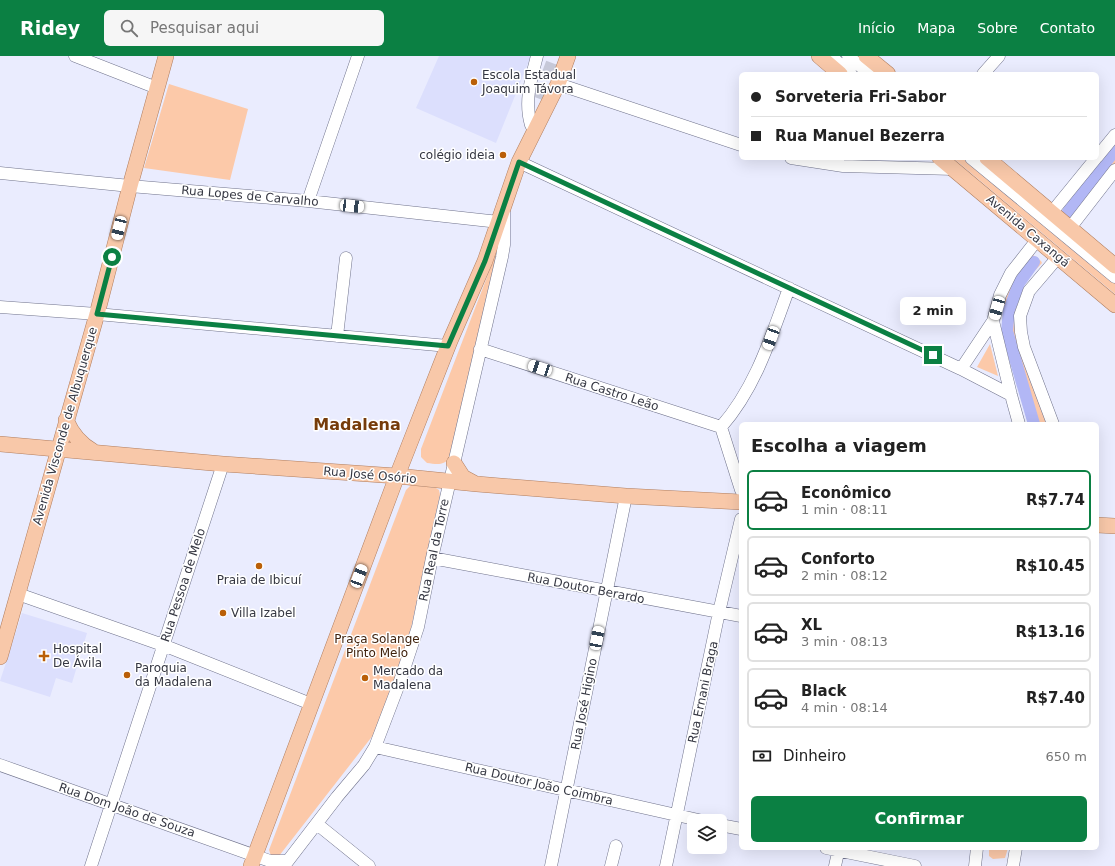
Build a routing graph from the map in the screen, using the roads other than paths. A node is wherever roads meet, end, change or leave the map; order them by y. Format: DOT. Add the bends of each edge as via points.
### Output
graph roads {
  1 [pos="75,56"];
  2 [pos="166,56"];
  3 [pos="358,56"];
  4 [pos="537,56"];
  5 [pos="568,56"];
  6 [pos="819,56"];
  7 [pos="830,56"];
  8 [pos="848,56"];
  9 [pos="866,56"];
  10 [pos="999,56"];
  11 [pos="838,72"];
  12 [pos="849,72"];
  13 [pos="868,72"];
  14 [pos="886,72"];
  15 [pos="985,72"];
  16 [pos="558,84"];
  17 [pos="157,88"];
  18 [pos="540,99"];
  19 [pos="531,125"];
  20 [pos="1115,135"];
  21 [pos="739,144"];
  22 [pos="1099,155"];
  23 [pos="804,160"];
  24 [pos="905,160"];
  25 [pos="973,160"];
  26 [pos="989,160"];
  27 [pos="1095,160"];
  28 [pos="519,162"];
  29 [pos="952,163"];
  30 [pos="898,168"];
  31 [pos="1115,170"];
  32 [pos="0,173"];
  33 [pos="130,186"];
  34 [pos="308,201"];
  35 [pos="504,208"];
  36 [pos="1052,212"];
  37 [pos="499,222"];
  38 [pos="1070,228"];
  39 [pos="1037,240"];
  40 [pos="1058,257"];
  41 [pos="346,258"];
  42 [pos="1115,266"];
  43 [pos="1115,277"];
  44 [pos="789,288"];
  45 [pos="1115,296"];
  46 [pos="1115,305"];
  47 [pos="0,307"];
  48 [pos="97,314"];
  49 [pos="993,320"];
  50 [pos="337,336"];
  51 [pos="448,346"];
  52 [pos="480,349"];
  53 [pos="961,369"];
  54 [pos="1011,395"];
  55 [pos="66,420"];
  56 [pos="1018,422"];
  57 [pos="1052,422"];
  58 [pos="721,427"];
  59 [pos="0,444"];
  60 [pos="58,448"];
  61 [pos="93,451"];
  62 [pos="454,462"];
  63 [pos="223,464"];
  64 [pos="397,476"];
  65 [pos="449,482"];
  66 [pos="477,484"];
  67 [pos="739,484"];
  68 [pos="626,496"];
  69 [pos="739,502"];
  70 [pos="1099,524"];
  71 [pos="1115,526"];
  72 [pos="739,527"];
  73 [pos="432,558"];
  74 [pos="606,592"];
  75 [pos="18,594"];
  76 [pos="719,612"];
  77 [pos="739,616"];
  78 [pos="163,645"];
  79 [pos="0,657"];
  80 [pos="311,704"];
  81 [pos="375,747"];
  82 [pos="0,765"];
  83 [pos="567,791"];
  84 [pos="110,805"];
  85 [pos="677,815"];
  86 [pos="687,817"];
  87 [pos="317,824"];
  88 [pos="727,826"];
  89 [pos="739,829"];
  90 [pos="616,846"];
  91 [pos="834,850"];
  92 [pos="839,850"];
  93 [pos="977,850"];
  94 [pos="1016,850"];
  95 [pos="253,861"];
  96 [pos="286,864"];
  97 [pos="91,866"];
  98 [pos="369,866"];
  99 [pos="552,866"];
  100 [pos="611,866"];
  101 [pos="666,866"];
  102 [pos="835,866"];
  103 [pos="915,866"];
  104 [pos="975,866"];
  105 [pos="1014,866"];
  1 -- 17 [label="street"];
  2 -- 17 [label="main road, Avenida Visconde de Albuquerque"];
  3 -- 34 [label="street"];
  4 -- 19 [label="street" via="527,102"];
  5 -- 16 [label="main road, Rua Real da Torre"];
  6 -- 11 [label="main road"];
  7 -- 12 [label="street"];
  8 -- 13 [label="street"];
  9 -- 14 [label="main road"];
  10 -- 15 [label="street"];
  16 -- 21 [label="street"];
  16 -- 28 [label="main road, Rua Real da Torre"];
  17 -- 33 [label="main road, Avenida Visconde de Albuquerque"];
  18 -- 19 [label="main road"];
  19 -- 28 [label="main road"];
  20 -- 22 [label="street"];
  23 -- 30 [label="street" via="843,166"];
  24 -- 30 [label="street"];
  25 -- 43 [label="street"];
  26 -- 36 [label="main road"];
  27 -- 36 [label="street"];
  28 -- 35 [label="main road, Rua Real da Torre"];
  28 -- 44 [label="street"];
  29 -- 30 [label="street"];
  29 -- 39 [label="main road, Avenida Caxangá"];
  29 -- 45 [label="street"];
  31 -- 38 [label="street"];
  32 -- 33 [label="street, Rua Lopes de Carvalho"];
  33 -- 34 [label="street, Rua Lopes de Carvalho"];
  33 -- 48 [label="main road, Avenida Visconde de Albuquerque"];
  34 -- 37 [label="street, Rua Lopes de Carvalho"];
  35 -- 37 [label="main road, Rua Real da Torre"];
  35 -- 52 [label="street, Rua Real da Torre" via="504,245"];
  36 -- 38 [label="main road"];
  37 -- 51 [label="main road, Rua Real da Torre"];
  38 -- 42 [label="main road"];
  39 -- 40 [label="main road, Avenida Caxangá"];
  39 -- 49 [label="street" via="1011,273 1000,296"];
  40 -- 46 [label="main road, Avenida Caxangá"];
  40 -- 57 [label="street" via="1029,292 1020,316 1024,347"];
  41 -- 50 [label="street"];
  44 -- 53 [label="street"];
  44 -- 58 [label="street" via="749,389"];
  47 -- 48 [label="street"];
  48 -- 50 [label="street"];
  48 -- 55 [label="main road, Avenida Visconde de Albuquerque"];
  49 -- 53 [label="street"];
  49 -- 54 [label="street"];
  50 -- 51 [label="street"];
  51 -- 64 [label="main road, Rua Real da Torre"];
  52 -- 58 [label="street, Rua Castro Leão"];
  52 -- 62 [label="street, Rua Real da Torre"];
  53 -- 54 [label="street"];
  54 -- 56 [label="street"];
  55 -- 60 [label="main road, Avenida Visconde de Albuquerque"];
  55 -- 61 [label="main road" via="76,438"];
  58 -- 67 [label="street"];
  59 -- 60 [label="main road, Rua José Osório"];
  60 -- 61 [label="main road, Rua José Osório"];
  60 -- 75 [label="main road, Avenida Visconde de Albuquerque"];
  61 -- 63 [label="main road, Rua José Osório"];
  62 -- 65 [label="street, Rua Real da Torre"];
  62 -- 66 [label="main road" via="463,477"];
  63 -- 64 [label="main road, Rua José Osório"];
  63 -- 78 [label="street, Rua Pessoa de Melo"];
  64 -- 65 [label="main road, Rua José Osório"];
  64 -- 80 [label="main road, Rua Real da Torre"];
  65 -- 66 [label="main road, Rua José Osório"];
  65 -- 73 [label="street, Rua Real da Torre"];
  66 -- 68 [label="main road, Rua José Osório"];
  68 -- 69 [label="main road, Rua José Osório"];
  68 -- 74 [label="street, Rua José Higino"];
  70 -- 71 [label="main road"];
  72 -- 76 [label="street, Rua Ernani Braga"];
  73 -- 74 [label="street, Rua Doutor Berardo"];
  73 -- 81 [label="street, Rua Real da Torre" via="418,627"];
  74 -- 76 [label="street, Rua Doutor Berardo"];
  74 -- 83 [label="street, Rua José Higino"];
  75 -- 78 [label="street"];
  75 -- 79 [label="main road, Avenida Visconde de Albuquerque"];
  76 -- 77 [label="street, Rua Doutor Berardo"];
  76 -- 85 [label="street, Rua Ernani Braga"];
  78 -- 80 [label="street"];
  78 -- 84 [label="street, Rua Pessoa de Melo"];
  80 -- 95 [label="main road, Rua Real da Torre"];
  81 -- 83 [label="street, Rua Doutor João Coimbra"];
  81 -- 87 [label="street, Rua Real da Torre"];
  82 -- 84 [label="street, Rua Dom João de Souza"];
  83 -- 85 [label="street, Rua Doutor João Coimbra"];
  83 -- 99 [label="street, Rua José Higino"];
  84 -- 95 [label="street, Rua Dom João de Souza"];
  84 -- 97 [label="street, Rua Pessoa de Melo"];
  85 -- 86 [label="street, Rua Doutor João Coimbra"];
  85 -- 101 [label="street, Rua Ernani Braga"];
  87 -- 96 [label="street, Rua Real da Torre"];
  87 -- 98 [label="street"];
  88 -- 89 [label="street"];
  90 -- 100 [label="street"];
  91 -- 102 [label="street"];
  92 -- 103 [label="street"];
  93 -- 104 [label="street"];
  94 -- 105 [label="street"];
  95 -- 96 [label="street, Rua Real da Torre"];
}
